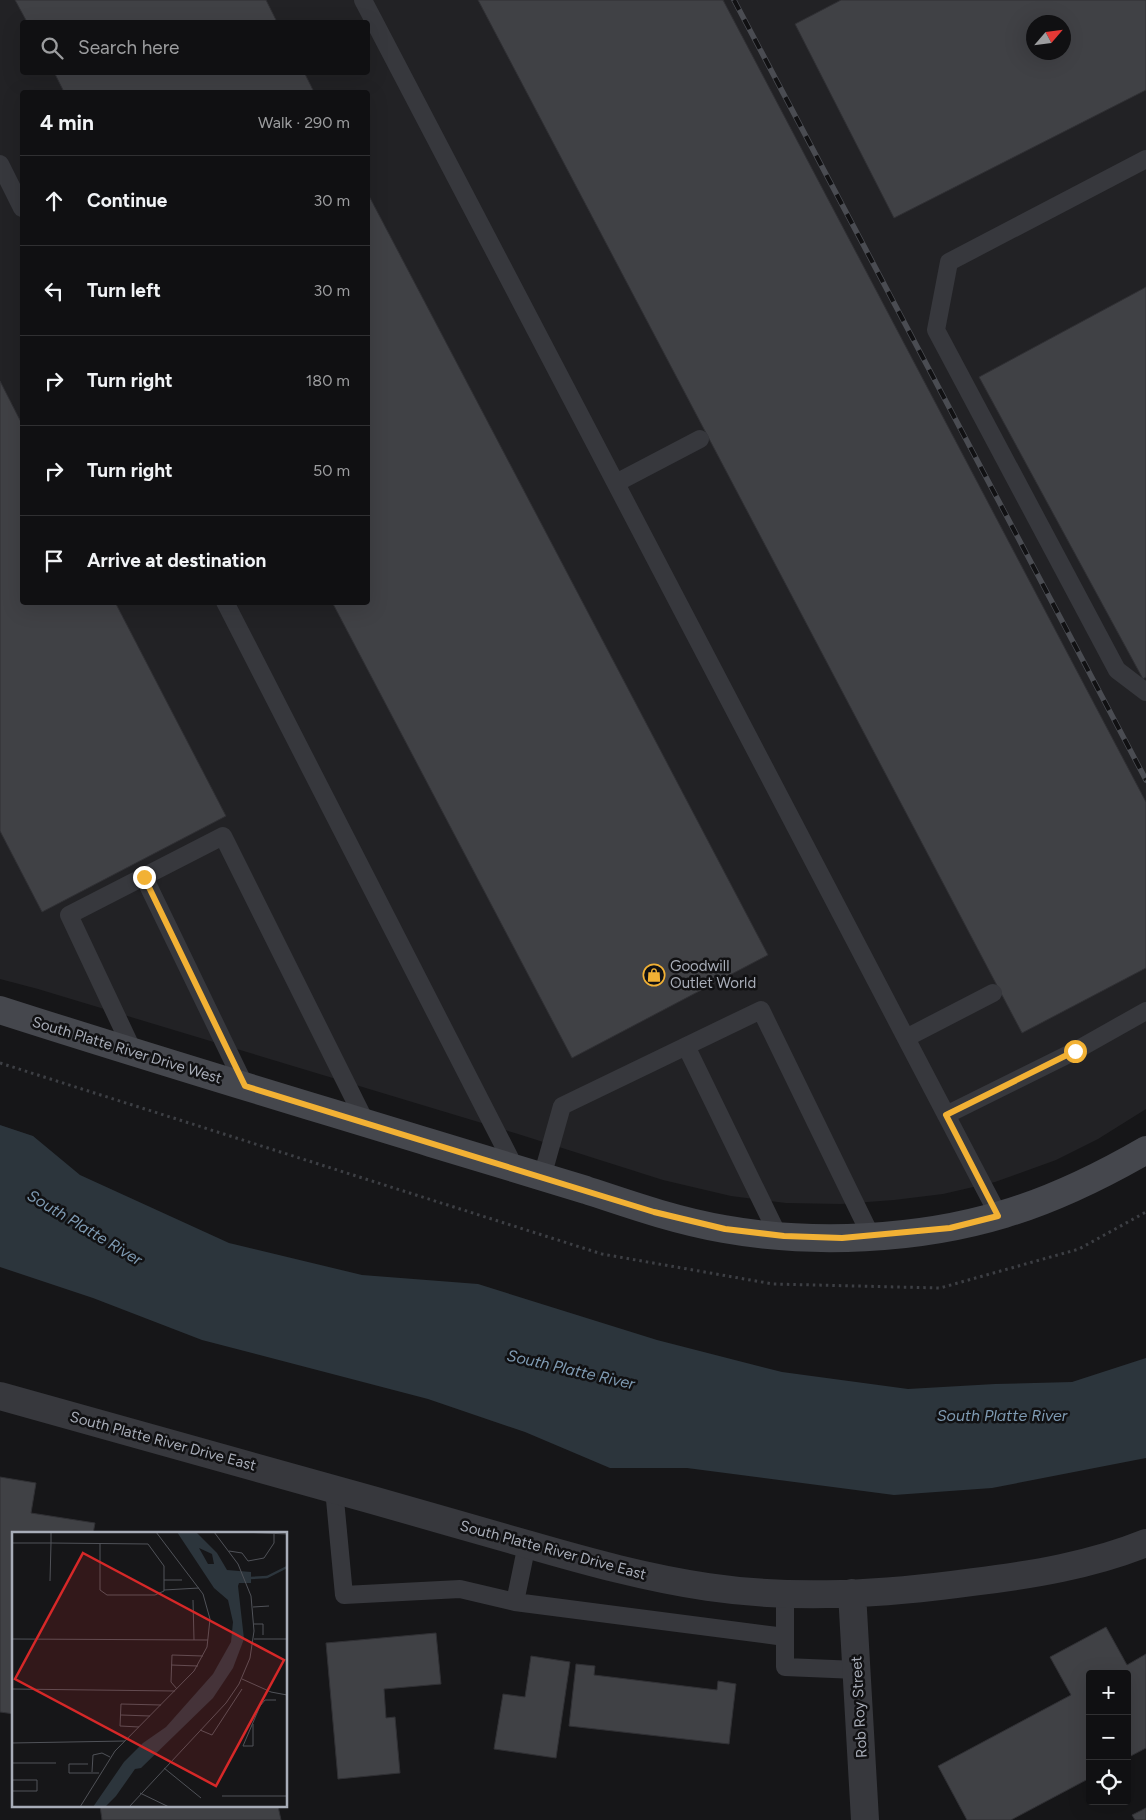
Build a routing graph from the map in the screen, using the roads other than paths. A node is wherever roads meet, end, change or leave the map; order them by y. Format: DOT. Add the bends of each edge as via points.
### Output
graph roads {
  1 [pos="363,0"];
  2 [pos="1146,159"];
  3 [pos="0,164"];
  4 [pos="20,204"];
  5 [pos="700,439"];
  6 [pos="616,483"];
  7 [pos="227,605"];
  8 [pos="1146,692"];
  9 [pos="144,877"];
  10 [pos="993,993"];
  11 [pos="0,1010"];
  12 [pos="1146,1010"];
  13 [pos="906,1038"];
  14 [pos="686,1046"];
  15 [pos="134,1053"];
  16 [pos="245,1086"];
  17 [pos="946,1115"];
  18 [pos="366,1123"];
  19 [pos="1146,1150"];
  20 [pos="515,1168"];
  21 [pos="542,1177"];
  22 [pos="998,1216"];
  23 [pos="778,1235"];
  24 [pos="871,1236"];
  25 [pos="0,1396"];
  26 [pos="334,1489"];
  27 [pos="1146,1543"];
  28 [pos="527,1544"];
  29 [pos="785,1592"];
  30 [pos="852,1594"];
  31 [pos="515,1602"];
  32 [pos="785,1637"];
  33 [pos="857,1670"];
  34 [pos="865,1820"];
  1 -- 6 [label="lane"];
  2 -- 8 [label="lane" via="949,262 936,330 1117,670"];
  3 -- 4 [label="lane"];
  5 -- 6 [label="lane"];
  6 -- 13 [label="lane"];
  7 -- 20 [label="lane"];
  9 -- 15 [label="lane" via="69,915"];
  9 -- 16 [label="lane"];
  9 -- 18 [label="lane" via="223,836"];
  10 -- 13 [label="lane"];
  11 -- 15 [label="street, South Platte River Drive West"];
  12 -- 17 [label="lane" via="1075,1051"];
  13 -- 17 [label="lane"];
  14 -- 21 [label="lane" via="562,1106"];
  14 -- 23 [label="lane"];
  14 -- 24 [label="lane" via="761,1010"];
  15 -- 16 [label="street, South Platte River Drive West"];
  16 -- 18 [label="street, South Platte River Drive West"];
  17 -- 22 [label="lane"];
  18 -- 20 [label="street, South Platte River Drive West"];
  19 -- 22 [label="street, South Platte River Drive West" via="1069,1191"];
  20 -- 21 [label="street, South Platte River Drive West"];
  21 -- 23 [label="street, South Platte River Drive West" via="654,1212 725,1229"];
  22 -- 24 [label="street, South Platte River Drive West" via="950,1228"];
  23 -- 24 [label="street, South Platte River Drive West"];
  25 -- 26 [label="street, South Platte River Drive East"];
  26 -- 28 [label="street, South Platte River Drive East"];
  26 -- 31 [label="lane" via="344,1595 460,1589"];
  27 -- 30 [label="street, South Platte River Drive East" via="1128,1551 1027,1575 925,1589"];
  28 -- 29 [label="street, South Platte River Drive East" via="624,1572 708,1587"];
  28 -- 31 [label="lane"];
  29 -- 30 [label="street, South Platte River Drive East"];
  29 -- 32 [label="lane"];
  30 -- 33 [label="street, Rob Roy Street"];
  31 -- 32 [label="lane"];
  32 -- 33 [label="lane" via="785,1667"];
  33 -- 34 [label="street, Rob Roy Street"];
}
